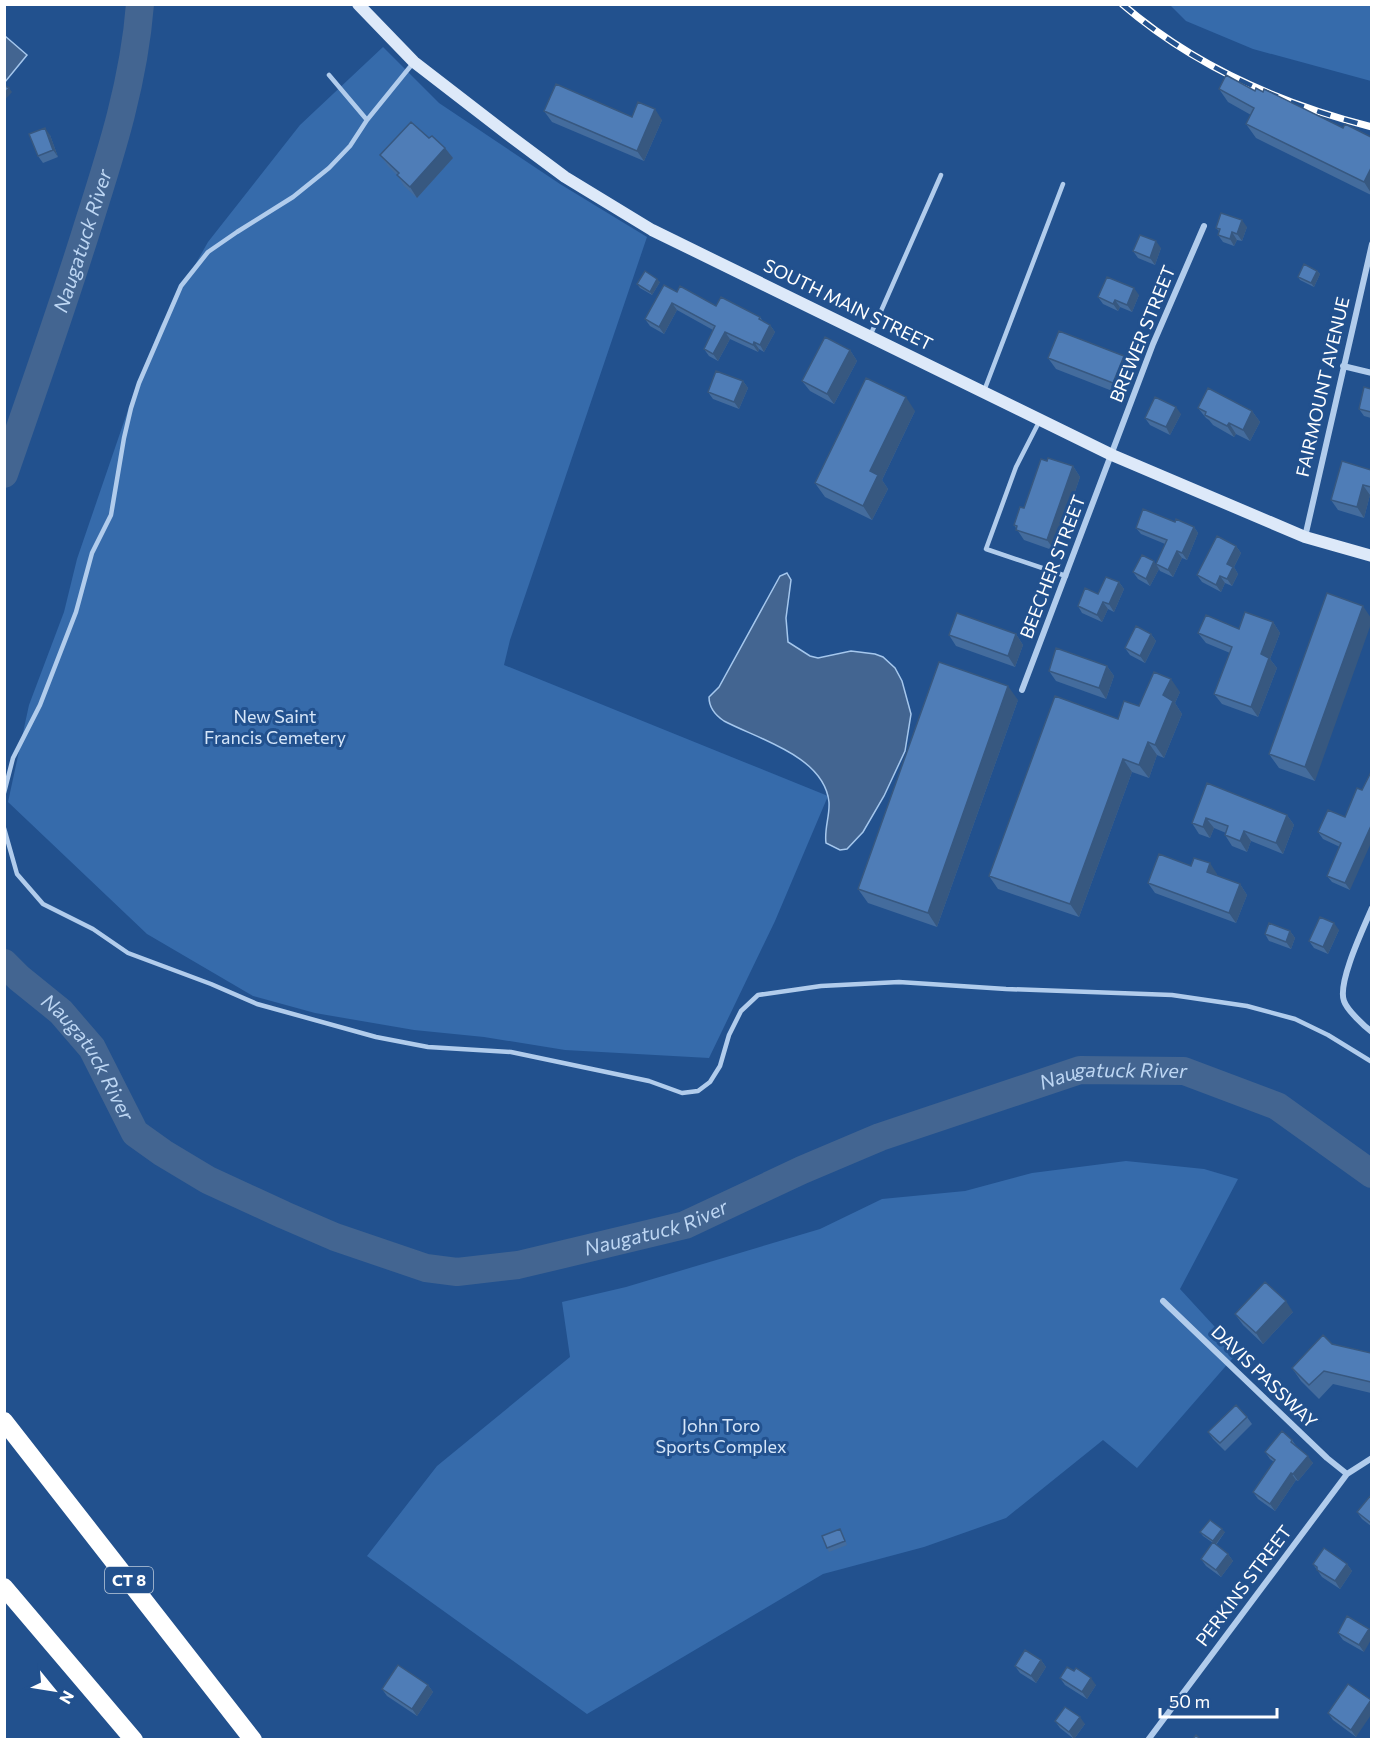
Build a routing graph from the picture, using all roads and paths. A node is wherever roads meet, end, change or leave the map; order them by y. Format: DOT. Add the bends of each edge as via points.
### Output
graph roads {
  1 [pos="358,4"];
  2 [pos="414,62"];
  3 [pos="329,75"];
  4 [pos="368,120"];
  5 [pos="941,175"];
  6 [pos="1063,184"];
  7 [pos="1204,226"];
  8 [pos="1371,244"];
  9 [pos="870,336"];
  10 [pos="1343,366"];
  11 [pos="1371,373"];
  12 [pos="984,391"];
  13 [pos="1040,419"];
  14 [pos="1112,455"];
  15 [pos="1305,537"];
  16 [pos="1371,556"];
  17 [pos="1066,576"];
  18 [pos="1022,690"];
  19 [pos="4,793"];
  20 [pos="4,828"];
  21 [pos="1371,908"];
  22 [pos="1371,1032"];
  23 [pos="1371,1062"];
  24 [pos="1162,1301"];
  25 [pos="4,1421"];
  26 [pos="1371,1458"];
  27 [pos="1347,1474"];
  28 [pos="4,1587"];
  29 [pos="134,1740"];
  30 [pos="253,1740"];
  31 [pos="1148,1740"];
  1 -- 2 [label="main road, SOUTH MAIN STREET"];
  2 -- 4 [label="lane"];
  2 -- 9 [label="main road, SOUTH MAIN STREET" via="564,177 652,230"];
  3 -- 4 [label="lane"];
  4 -- 19 [label="lane" via="329,168 293,197 208,252 181,286 131,408 111,515 92,554 76,612 44,695 13,758"];
  5 -- 9 [label="lane"];
  6 -- 12 [label="lane"];
  7 -- 14 [label="street, BREWER STREET" via="1153,344"];
  8 -- 10 [label="street, FAIRMOUNT AVENUE"];
  9 -- 12 [label="main road, SOUTH MAIN STREET"];
  10 -- 11 [label="street"];
  10 -- 15 [label="street, FAIRMOUNT AVENUE"];
  12 -- 13 [label="main road, SOUTH MAIN STREET"];
  13 -- 14 [label="main road, SOUTH MAIN STREET"];
  13 -- 17 [label="lane" via="1016,468 986,549"];
  14 -- 15 [label="main road, SOUTH MAIN STREET"];
  14 -- 17 [label="street, BEECHER STREET"];
  15 -- 16 [label="main road, SOUTH MAIN STREET"];
  17 -- 18 [label="street, BEECHER STREET"];
  20 -- 23 [label="lane" via="18,874 43,904 93,929 128,953 257,1004 376,1037 428,1047 520,1054 649,1081 682,1093 698,1091 710,1082 741,1011 758,995 821,986 888,983 1172,995 1247,1006 1294,1019"];
  21 -- 22 [label="street" via="1344,979 1344,1000"];
  24 -- 27 [label="street, DAVIS PASSWAY"];
  25 -- 30 [label="highway, CT 8"];
  26 -- 27 [label="street, PERKINS STREET"];
  27 -- 31 [label="street, PERKINS STREET"];
  28 -- 29 [label="highway"];
}
